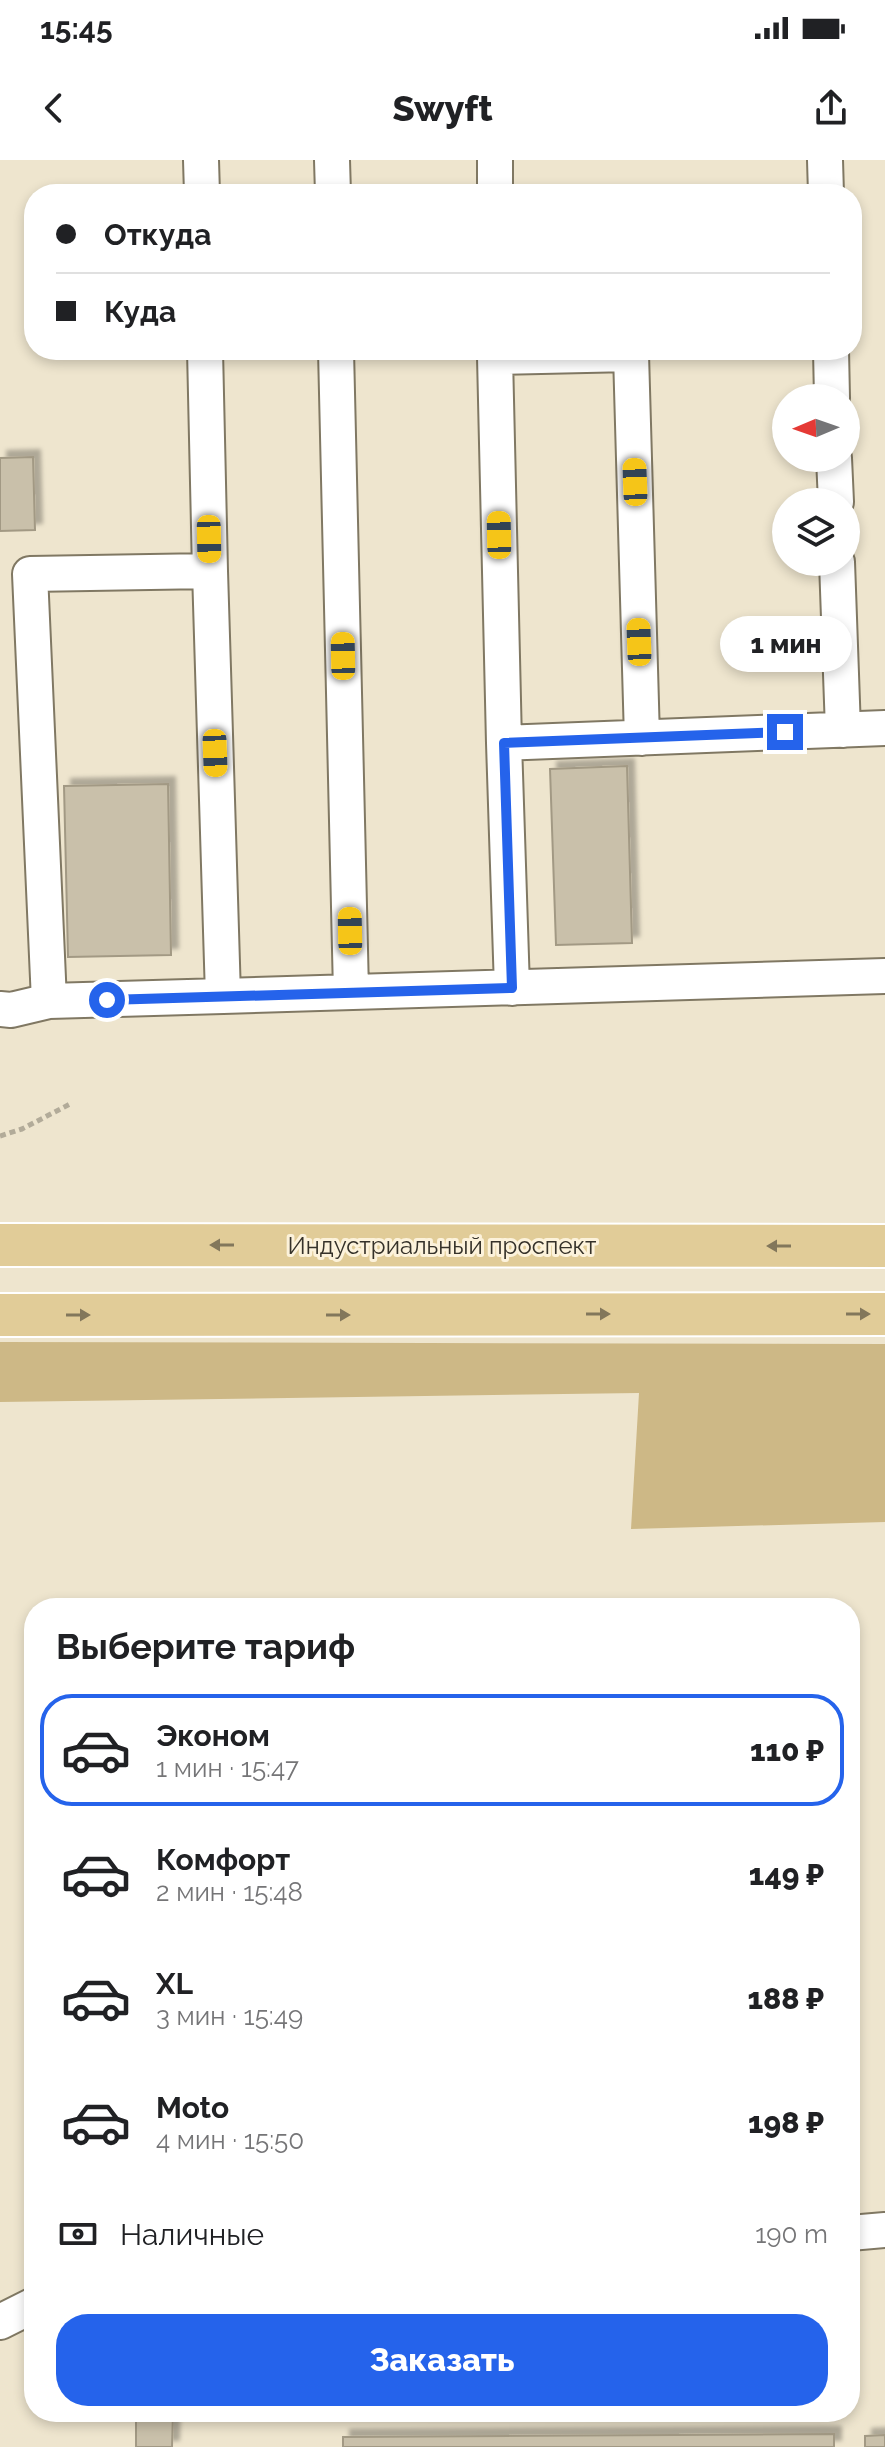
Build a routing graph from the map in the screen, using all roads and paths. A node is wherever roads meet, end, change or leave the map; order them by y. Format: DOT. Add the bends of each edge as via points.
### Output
graph roads {
  1 [pos="201,160"];
  2 [pos="332,160"];
  3 [pos="495,160"];
  4 [pos="825,160"];
  5 [pos="202,184"];
  6 [pos="333,184"];
  7 [pos="495,184"];
  8 [pos="826,184"];
  9 [pos="205,360"];
  10 [pos="336,360"];
  11 [pos="495,360"];
  12 [pos="631,360"];
  13 [pos="831,360"];
  14 [pos="832,384"];
  15 [pos="210,571"];
  16 [pos="15,574"];
  17 [pos="838,576"];
  18 [pos="885,728"];
  19 [pos="843,730"];
  20 [pos="642,738"];
  21 [pos="504,743"];
  22 [pos="885,976"];
  23 [pos="512,988"];
  24 [pos="351,992"];
  25 [pos="223,996"];
  26 [pos="49,1001"];
  27 [pos="0,1009"];
  28 [pos="72,1103"];
  29 [pos="0,1136"];
  30 [pos="0,1245"];
  31 [pos="885,1246"];
  32 [pos="885,1314"];
  33 [pos="0,1315"];
  34 [pos="885,2230"];
  35 [pos="860,2232"];
  36 [pos="24,2310"];
  37 [pos="0,2322"];
  1 -- 5 [label="lane"];
  2 -- 6 [label="lane"];
  3 -- 7 [label="lane"];
  4 -- 8 [label="lane"];
  9 -- 15 [label="lane"];
  10 -- 24 [label="lane"];
  11 -- 21 [label="lane"];
  12 -- 20 [label="lane"];
  13 -- 14 [label="lane"];
  15 -- 16 [label="lane"];
  15 -- 25 [label="lane"];
  16 -- 26 [label="lane"];
  17 -- 19 [label="lane"];
  18 -- 19 [label="lane"];
  19 -- 20 [label="lane"];
  20 -- 21 [label="lane"];
  21 -- 23 [label="lane"];
  22 -- 23 [label="lane"];
  23 -- 24 [label="lane"];
  24 -- 25 [label="lane"];
  25 -- 26 [label="lane"];
  26 -- 27 [label="lane"];
  28 -- 29 [label="path"];
  31 -- 30 [label="main road, Индустриальный проспект, one-way"];
  33 -- 32 [label="main road, one-way"];
  34 -- 35 [label="lane"];
  36 -- 37 [label="lane"];
}
